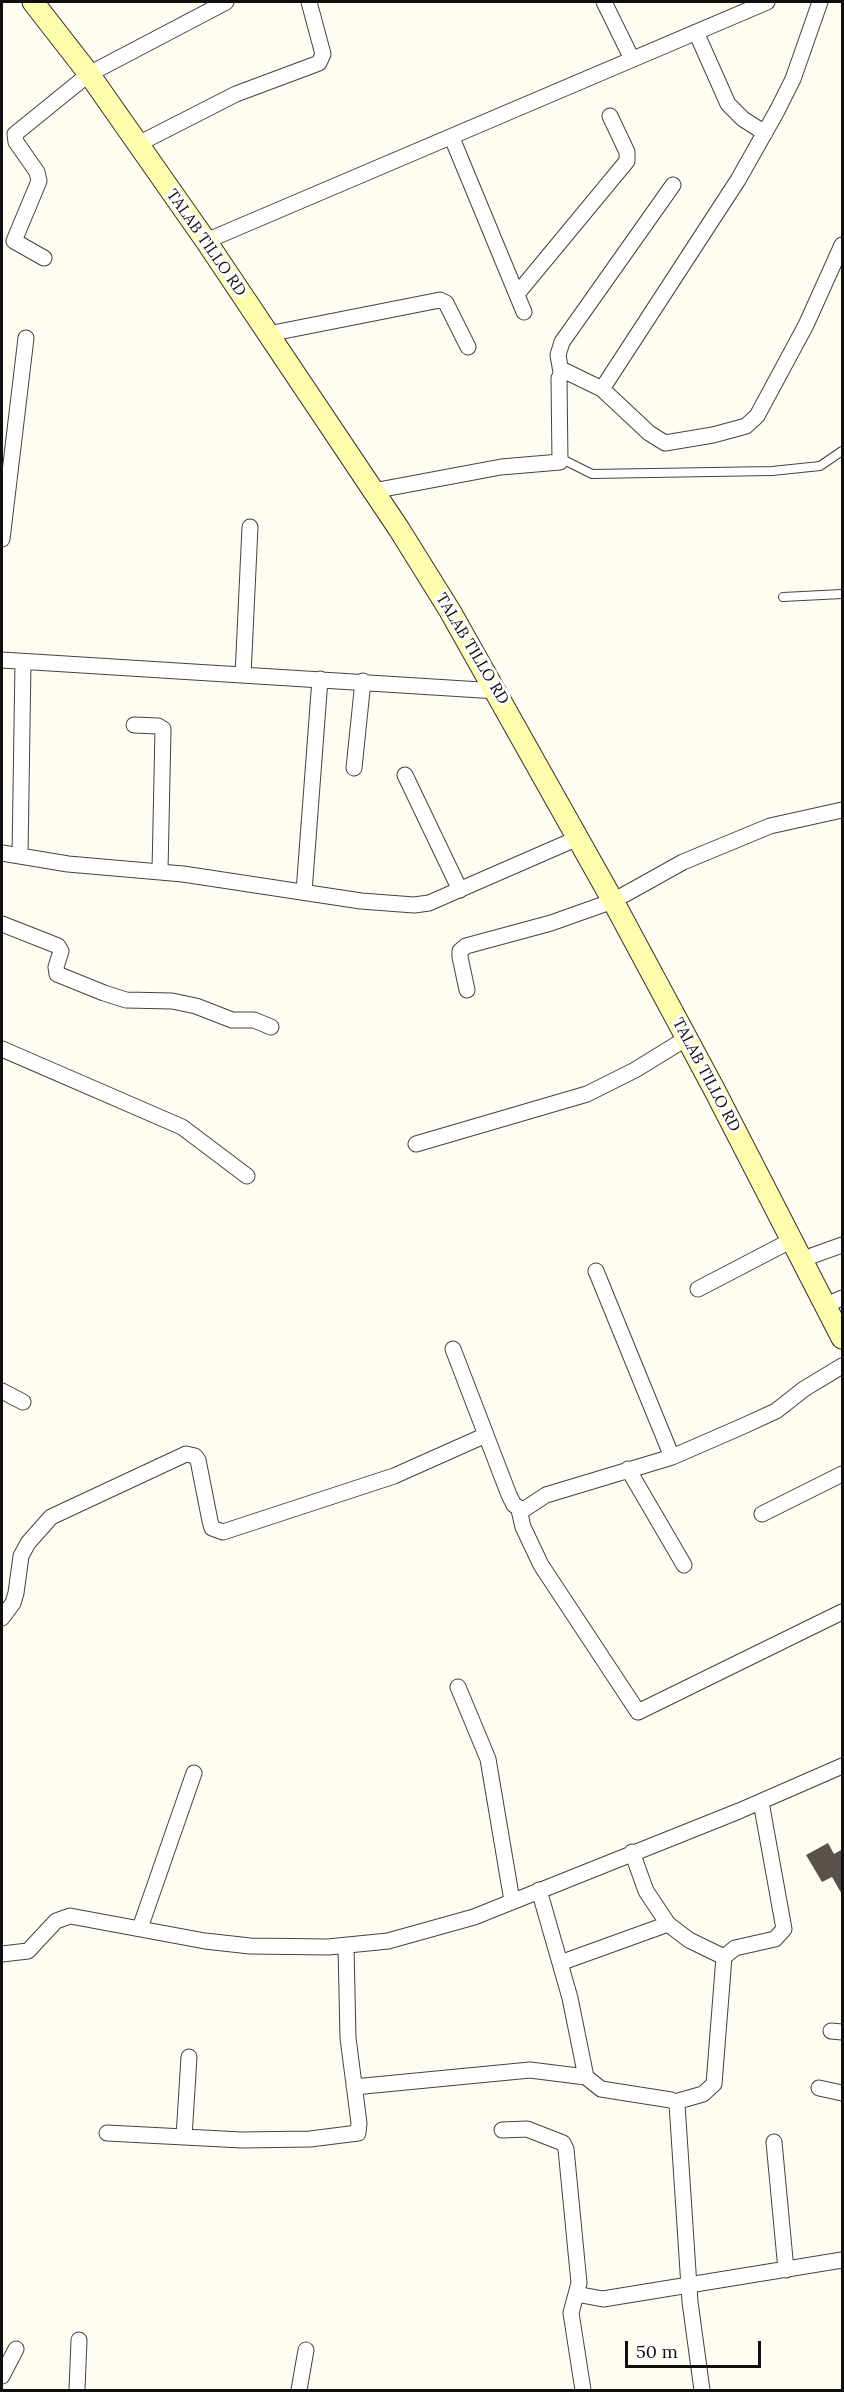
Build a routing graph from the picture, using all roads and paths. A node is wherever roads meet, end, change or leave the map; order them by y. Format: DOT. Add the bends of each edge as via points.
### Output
graph roads {
  1 [pos="33,2"];
  2 [pos="226,2"];
  3 [pos="309,2"];
  4 [pos="604,2"];
  5 [pos="767,2"];
  6 [pos="820,2"];
  7 [pos="696,32"];
  8 [pos="632,59"];
  9 [pos="89,74"];
  10 [pos="610,116"];
  11 [pos="765,133"];
  12 [pos="452,138"];
  13 [pos="136,144"];
  14 [pos="673,185"];
  15 [pos="206,241"];
  16 [pos="843,245"];
  17 [pos="44,258"];
  18 [pos="517,294"];
  19 [pos="524,312"];
  20 [pos="268,334"];
  21 [pos="26,338"];
  22 [pos="468,347"];
  23 [pos="561,372"];
  24 [pos="602,388"];
  25 [pos="843,451"];
  26 [pos="562,459"];
  27 [pos="373,490"];
  28 [pos="250,527"];
  29 [pos="2,539"];
  30 [pos="843,594"];
  31 [pos="783,597"];
  32 [pos="2,660"];
  33 [pos="23,662"];
  34 [pos="243,675"];
  35 [pos="320,679"];
  36 [pos="363,681"];
  37 [pos="497,691"];
  38 [pos="134,725"];
  39 [pos="354,768"];
  40 [pos="405,775"];
  41 [pos="843,810"];
  42 [pos="578,838"];
  43 [pos="2,853"];
  44 [pos="20,856"];
  45 [pos="160,872"];
  46 [pos="460,890"];
  47 [pos="304,892"];
  48 [pos="613,901"];
  49 [pos="2,924"];
  50 [pos="467,990"];
  51 [pos="271,1027"];
  52 [pos="687,1038"];
  53 [pos="2,1049"];
  54 [pos="416,1144"];
  55 [pos="247,1176"];
  56 [pos="792,1240"];
  57 [pos="843,1245"];
  58 [pos="803,1259"];
  59 [pos="597,1271"];
  60 [pos="698,1289"];
  61 [pos="834,1302"];
  62 [pos="843,1338"];
  63 [pos="453,1349"];
  64 [pos="843,1366"];
  65 [pos="2,1391"];
  66 [pos="23,1402"];
  67 [pos="486,1435"];
  68 [pos="672,1457"];
  69 [pos="628,1469"];
  70 [pos="843,1474"];
  71 [pos="519,1510"];
  72 [pos="762,1515"];
  73 [pos="684,1564"];
  74 [pos="843,1612"];
  75 [pos="2,1618"];
  76 [pos="458,1687"];
  77 [pos="843,1766"];
  78 [pos="194,1773"];
  79 [pos="761,1802"];
  80 [pos="632,1852"];
  81 [pos="539,1890"];
  82 [pos="512,1901"];
  83 [pos="668,1924"];
  84 [pos="140,1928"];
  85 [pos="346,1946"];
  86 [pos="2,1954"];
  87 [pos="724,1957"];
  88 [pos="560,1963"];
  89 [pos="189,2056"];
  90 [pos="586,2077"];
  91 [pos="354,2086"];
  92 [pos="819,2088"];
  93 [pos="843,2093"];
  94 [pos="675,2102"];
  95 [pos="502,2130"];
  96 [pos="107,2133"];
  97 [pos="184,2137"];
  98 [pos="774,2142"];
  99 [pos="843,2260"];
  100 [pos="786,2270"];
  101 [pos="689,2285"];
  102 [pos="576,2294"];
  103 [pos="79,2340"];
  104 [pos="16,2349"];
  105 [pos="306,2350"];
  106 [pos="2,2376"];
  107 [pos="77,2391"];
  108 [pos="299,2391"];
  109 [pos="583,2391"];
  110 [pos="702,2391"];
  1 -- 9 [label="main road, TALAB TILLO RD"];
  2 -- 9 [label="street"];
  3 -- 13 [label="street" via="323,54 319,63 236,94"];
  4 -- 8 [label="street"];
  5 -- 7 [label="street"];
  6 -- 11 [label="street" via="793,79"];
  7 -- 8 [label="street"];
  7 -- 11 [label="street" via="728,104"];
  8 -- 12 [label="street"];
  9 -- 13 [label="main road, TALAB TILLO RD"];
  9 -- 17 [label="street" via="15,135 39,181 14,242"];
  10 -- 18 [label="street" via="627,152 627,161"];
  11 -- 24 [label="street"];
  12 -- 15 [label="street"];
  12 -- 18 [label="street"];
  13 -- 15 [label="main road, TALAB TILLO RD"];
  14 -- 23 [label="street" via="562,342 558,356"];
  15 -- 20 [label="main road, TALAB TILLO RD"];
  16 -- 24 [label="street" via="806,325 756,416 746,426 665,443"];
  18 -- 19 [label="street"];
  20 -- 22 [label="street" via="440,300 446,303"];
  20 -- 27 [label="main road, TALAB TILLO RD"];
  21 -- 29 [label="street"];
  23 -- 24 [label="street" via="567,371"];
  23 -- 26 [label="street"];
  25 -- 26 [label="lane" via="820,466 772,471 592,474"];
  26 -- 27 [label="street" via="556,464 501,466"];
  27 -- 37 [label="main road, TALAB TILLO RD"];
  28 -- 34 [label="street"];
  30 -- 31 [label="lane"];
  32 -- 33 [label="street"];
  33 -- 34 [label="street"];
  33 -- 44 [label="street"];
  34 -- 35 [label="street"];
  35 -- 36 [label="street"];
  35 -- 47 [label="street"];
  36 -- 37 [label="street"];
  36 -- 39 [label="street"];
  37 -- 42 [label="main road, TALAB TILLO RD"];
  38 -- 45 [label="street" via="163,729"];
  40 -- 46 [label="street"];
  41 -- 48 [label="street" via="770,826 725,842"];
  42 -- 46 [label="street"];
  42 -- 48 [label="main road, TALAB TILLO RD"];
  43 -- 44 [label="street"];
  44 -- 45 [label="street"];
  45 -- 47 [label="street"];
  46 -- 47 [label="street" via="414,905"];
  48 -- 50 [label="street" via="462,948 460,957"];
  48 -- 52 [label="main road, TALAB TILLO RD"];
  49 -- 51 [label="street" via="58,946 61,951 57,974 104,993 126,1000 172,1001 232,1020 254,1020"];
  52 -- 54 [label="street" via="587,1094"];
  52 -- 56 [label="main road, TALAB TILLO RD"];
  53 -- 55 [label="street" via="182,1126"];
  56 -- 58 [label="main road, TALAB TILLO RD"];
  56 -- 60 [label="street"];
  57 -- 58 [label="street"];
  58 -- 61 [label="main road, TALAB TILLO RD"];
  59 -- 68 [label="street"];
  61 -- 62 [label="main road, TALAB TILLO RD"];
  63 -- 67 [label="street"];
  64 -- 68 [label="street" via="776,1411"];
  65 -- 66 [label="street"];
  67 -- 71 [label="street" via="509,1495"];
  67 -- 75 [label="street" via="394,1476 223,1532 212,1528 198,1460 186,1454 51,1517 21,1556 13,1603"];
  68 -- 69 [label="street"];
  69 -- 71 [label="street" via="552,1493"];
  69 -- 73 [label="street"];
  70 -- 72 [label="street"];
  71 -- 74 [label="street" via="542,1565 638,1712"];
  76 -- 82 [label="street" via="488,1758"];
  77 -- 79 [label="street"];
  78 -- 84 [label="street"];
  79 -- 80 [label="street"];
  79 -- 87 [label="street" via="784,1929 775,1939 735,1948"];
  80 -- 81 [label="street"];
  80 -- 83 [label="street" via="646,1890"];
  81 -- 82 [label="street"];
  81 -- 88 [label="street"];
  82 -- 85 [label="street" via="433,1930"];
  83 -- 87 [label="street" via="689,1940"];
  83 -- 88 [label="street"];
  84 -- 85 [label="street" via="241,1946"];
  84 -- 86 [label="street" via="64,1916 28,1951"];
  85 -- 91 [label="street" via="348,2038"];
  87 -- 94 [label="street" via="714,2084 703,2094"];
  88 -- 90 [label="street"];
  89 -- 97 [label="street"];
  90 -- 91 [label="street" via="530,2070"];
  90 -- 94 [label="street" via="601,2089"];
  91 -- 97 [label="street" via="359,2130 354,2134 310,2139"];
  92 -- 93 [label="street"];
  94 -- 101 [label="street" via="679,2109"];
  95 -- 102 [label="street" via="527,2129 565,2146 579,2283"];
  96 -- 97 [label="street"];
  98 -- 100 [label="street"];
  99 -- 100 [label="street"];
  100 -- 101 [label="street"];
  101 -- 102 [label="street" via="603,2299"];
  101 -- 110 [label="street"];
  102 -- 109 [label="street" via="571,2313"];
  103 -- 107 [label="street"];
  104 -- 106 [label="street"];
  105 -- 108 [label="street"];
}
